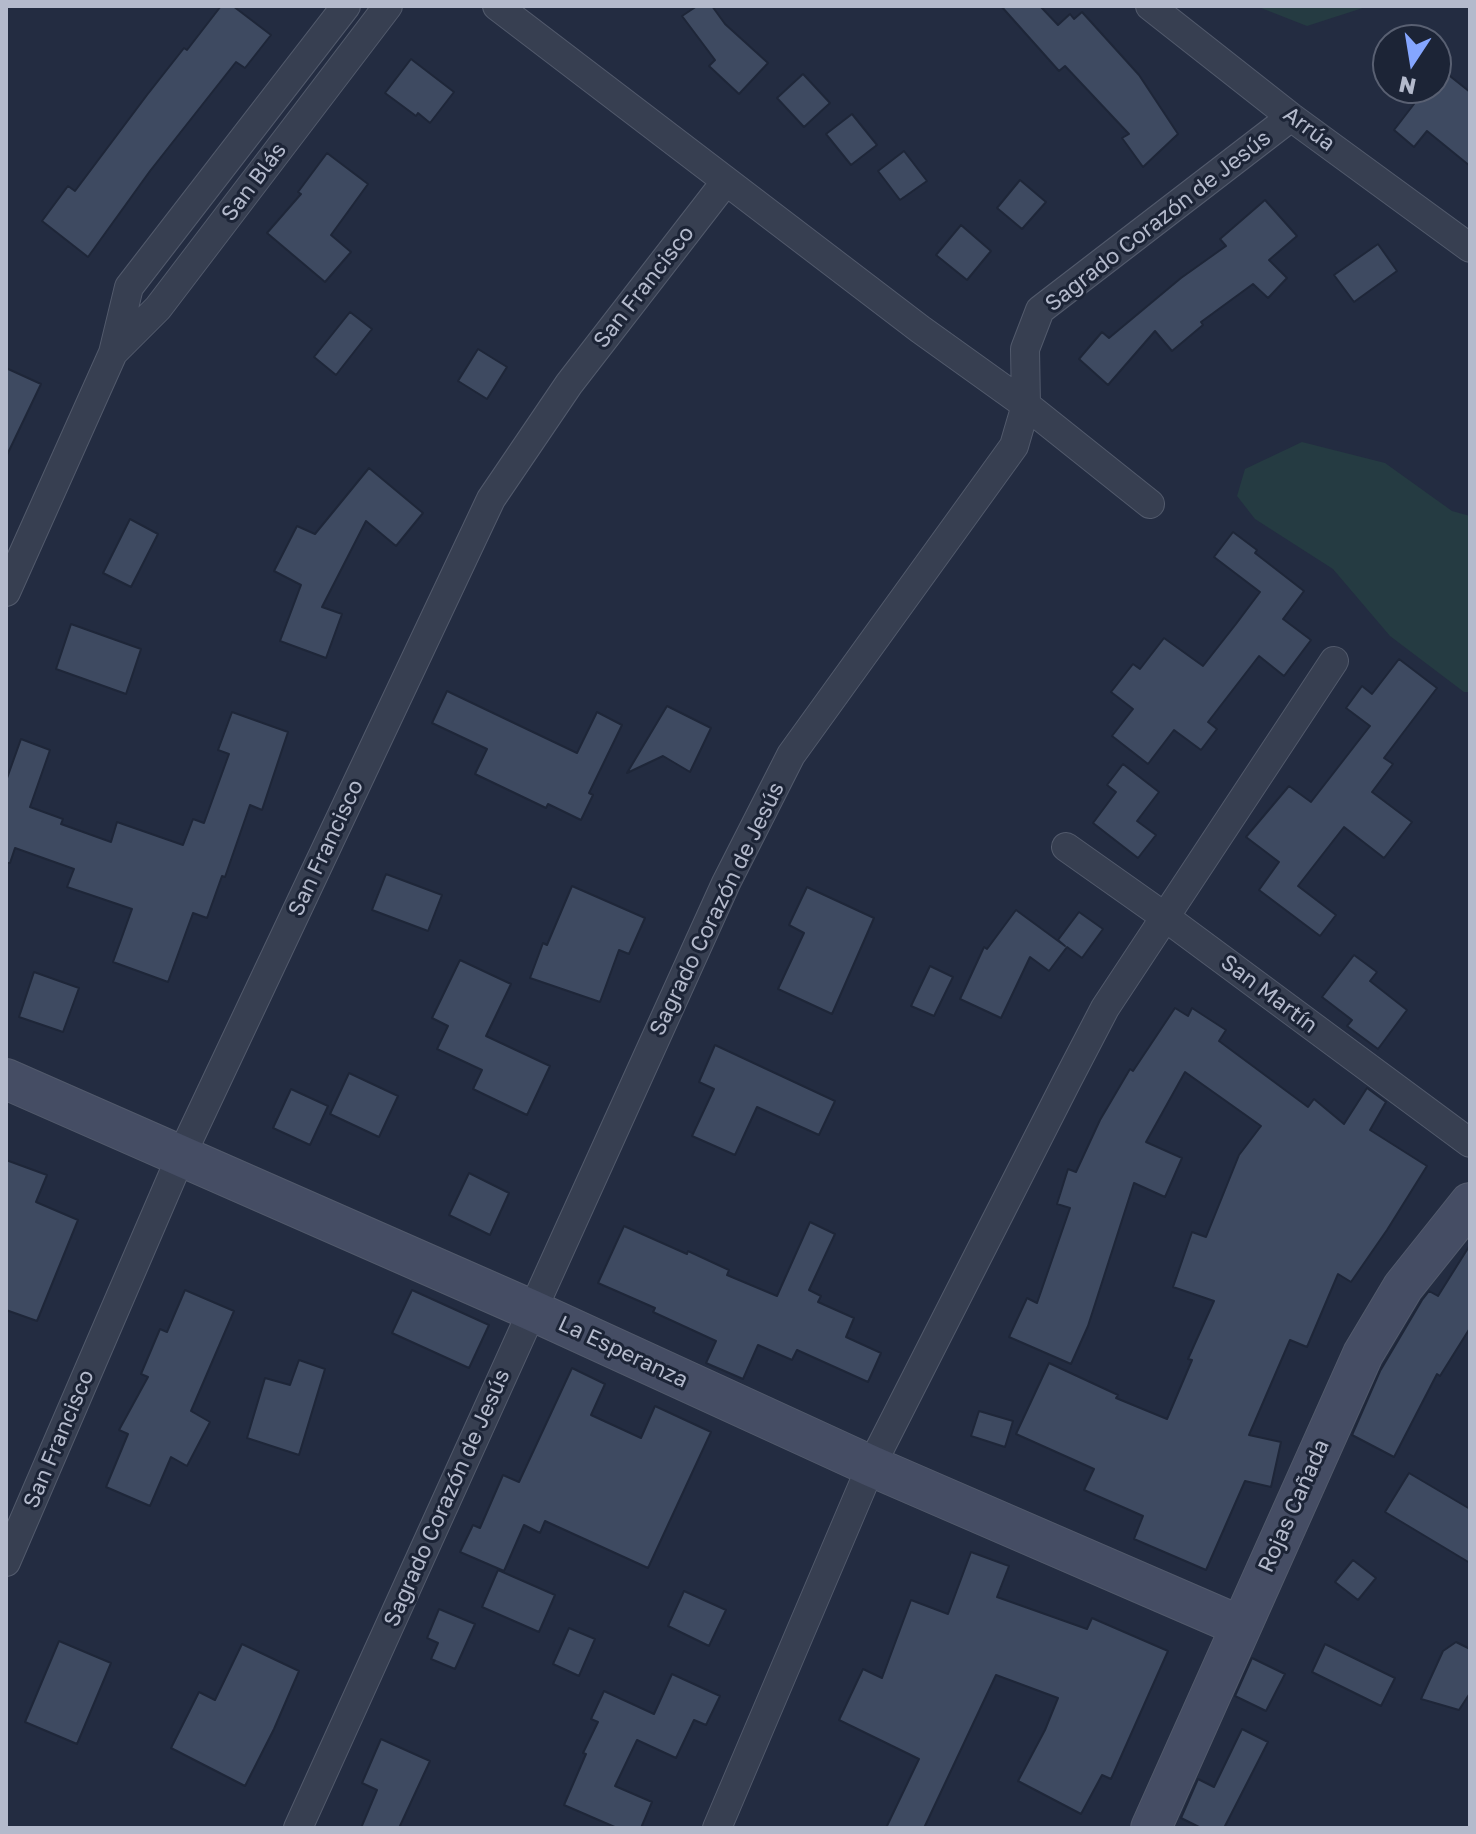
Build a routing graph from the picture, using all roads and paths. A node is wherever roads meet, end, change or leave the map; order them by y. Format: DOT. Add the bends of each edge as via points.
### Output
graph roads {
  1 [pos="346,6"];
  2 [pos="388,6"];
  3 [pos="497,6"];
  4 [pos="1160,9"];
  5 [pos="1291,117"];
  6 [pos="726,181"];
  7 [pos="1470,248"];
  8 [pos="113,353"];
  9 [pos="1026,405"];
  10 [pos="1150,504"];
  11 [pos="6,592"];
  12 [pos="1334,661"];
  13 [pos="1066,847"];
  14 [pos="1165,917"];
  15 [pos="6,1079"];
  16 [pos="1470,1143"];
  17 [pos="181,1156"];
  18 [pos="1470,1203"];
  19 [pos="531,1310"];
  20 [pos="871,1466"];
  21 [pos="6,1562"];
  22 [pos="1240,1626"];
  23 [pos="298,1828"];
  24 [pos="717,1828"];
  25 [pos="1151,1828"];
  1 -- 8 [label="street, San Blás" via="129,287"];
  2 -- 8 [label="street, San Blás" via="158,308"];
  3 -- 6 [label="street"];
  4 -- 5 [label="street, Arrúa"];
  5 -- 7 [label="street, Arrúa"];
  5 -- 9 [label="street, Sagrado Corazón de Jesús" via="1040,310 1025,349"];
  6 -- 9 [label="street"];
  6 -- 17 [label="street, San Francisco" via="569,384 491,499"];
  8 -- 11 [label="street, San Blás"];
  9 -- 10 [label="street"];
  9 -- 19 [label="street, Sagrado Corazón de Jesús" via="1014,446 791,755 726,883"];
  12 -- 14 [label="street"];
  13 -- 14 [label="street, San Martín"];
  14 -- 16 [label="street, San Martín"];
  14 -- 20 [label="street" via="1105,1008"];
  15 -- 17 [label="street, La Esperanza"];
  17 -- 19 [label="street, La Esperanza"];
  17 -- 21 [label="street, San Francisco"];
  18 -- 22 [label="street, Rojas Cañada" via="1403,1287 1363,1354"];
  19 -- 20 [label="street, La Esperanza"];
  19 -- 23 [label="street, Sagrado Corazón de Jesús"];
  20 -- 22 [label="street, La Esperanza"];
  20 -- 24 [label="street"];
  22 -- 25 [label="street, Rojas Cañada"];
}
